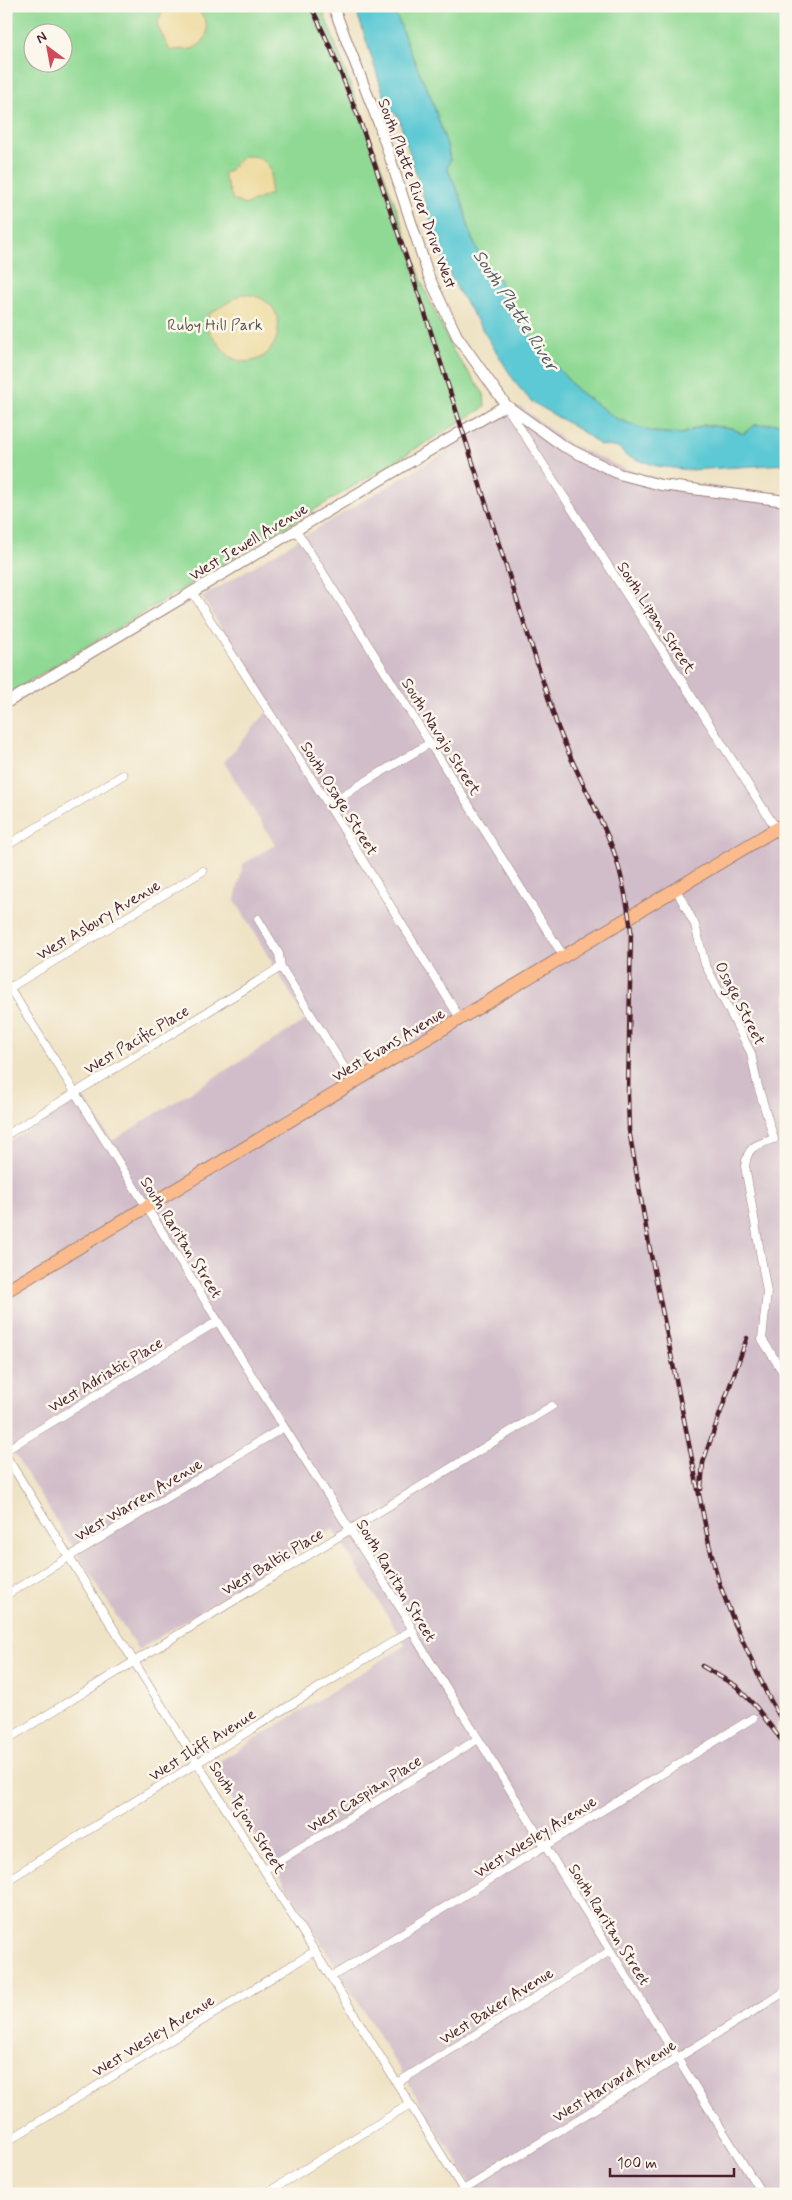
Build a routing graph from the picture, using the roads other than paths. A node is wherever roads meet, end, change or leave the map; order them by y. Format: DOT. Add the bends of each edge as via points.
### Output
graph roads {
  1 [pos="333,6"];
  2 [pos="506,405"];
  3 [pos="786,501"];
  4 [pos="296,530"];
  5 [pos="193,593"];
  6 [pos="6,703"];
  7 [pos="430,743"];
  8 [pos="123,775"];
  9 [pos="328,804"];
  10 [pos="781,826"];
  11 [pos="786,844"];
  12 [pos="6,846"];
  13 [pos="203,871"];
  14 [pos="676,889"];
  15 [pos="258,919"];
  16 [pos="564,957"];
  17 [pos="281,967"];
  18 [pos="7,987"];
  19 [pos="461,1020"];
  20 [pos="354,1083"];
  21 [pos="74,1093"];
  22 [pos="6,1135"];
  23 [pos="146,1206"];
  24 [pos="6,1292"];
  25 [pos="218,1321"];
  26 [pos="786,1376"];
  27 [pos="552,1406"];
  28 [pos="284,1427"];
  29 [pos="6,1450"];
  30 [pos="6,1456"];
  31 [pos="350,1530"];
  32 [pos="69,1557"];
  33 [pos="6,1595"];
  34 [pos="412,1630"];
  35 [pos="134,1662"];
  36 [pos="753,1718"];
  37 [pos="478,1738"];
  38 [pos="6,1740"];
  39 [pos="197,1763"];
  40 [pos="545,1846"];
  41 [pos="264,1870"];
  42 [pos="6,1881"];
  43 [pos="315,1951"];
  44 [pos="610,1951"];
  45 [pos="331,1977"];
  46 [pos="786,1990"];
  47 [pos="676,2058"];
  48 [pos="397,2083"];
  49 [pos="410,2104"];
  50 [pos="6,2142"];
  51 [pos="462,2192"];
  52 [pos="265,2194"];
  53 [pos="762,2194"];
  1 -- 2 [label="street, South Platte River Drive West" via="379,124 429,277 457,336"];
  2 -- 3 [label="street, South Platte River Drive West" via="563,446 619,474 661,485"];
  2 -- 4 [label="street, West Jewell Avenue"];
  2 -- 10 [label="street, South Lipan Street"];
  4 -- 5 [label="street, West Jewell Avenue"];
  4 -- 7 [label="street, South Navajo Street"];
  5 -- 6 [label="street, West Jewell Avenue"];
  5 -- 9 [label="street, South Osage Street"];
  7 -- 9 [label="street"];
  7 -- 16 [label="street, South Navajo Street"];
  8 -- 12 [label="street"];
  9 -- 19 [label="street, South Osage Street"];
  10 -- 11 [label="street, South Lipan Street"];
  10 -- 14 [label="main road, West Evans Avenue"];
  13 -- 18 [label="street, West Asbury Avenue"];
  14 -- 16 [label="main road, West Evans Avenue"];
  14 -- 26 [label="street, Osage Street" via="695,925 705,964 751,1053 774,1139 753,1146 746,1154 745,1166 767,1292 762,1338"];
  15 -- 17 [label="street" via="279,954"];
  16 -- 19 [label="main road, West Evans Avenue"];
  17 -- 20 [label="street"];
  17 -- 21 [label="street, West Pacific Place"];
  18 -- 21 [label="street, South Raritan Street"];
  19 -- 20 [label="main road, West Evans Avenue"];
  20 -- 23 [label="main road, West Evans Avenue"];
  21 -- 22 [label="street, West Pacific Place"];
  21 -- 23 [label="street, South Raritan Street"];
  23 -- 24 [label="main road, West Evans Avenue"];
  23 -- 25 [label="street, South Raritan Street"];
  25 -- 28 [label="street, South Raritan Street"];
  25 -- 29 [label="street, West Adriatic Place"];
  27 -- 31 [label="street, West Baltic Place"];
  28 -- 31 [label="street, South Raritan Street"];
  28 -- 32 [label="street, West Warren Avenue"];
  30 -- 32 [label="street, South Tejon Street"];
  31 -- 34 [label="street, South Raritan Street"];
  31 -- 35 [label="street, West Baltic Place"];
  32 -- 33 [label="street, West Warren Avenue"];
  32 -- 35 [label="street, South Tejon Street"];
  34 -- 37 [label="street, South Raritan Street"];
  34 -- 39 [label="street, West Iliff Avenue"];
  35 -- 38 [label="street, West Baltic Place"];
  35 -- 39 [label="street, South Tejon Street"];
  36 -- 40 [label="street, West Wesley Avenue"];
  37 -- 40 [label="street, South Raritan Street"];
  37 -- 41 [label="street, West Caspian Place"];
  39 -- 41 [label="street, South Tejon Street"];
  39 -- 42 [label="street, West Iliff Avenue"];
  40 -- 44 [label="street, South Raritan Street"];
  40 -- 45 [label="street, West Wesley Avenue"];
  41 -- 43 [label="street, South Tejon Street"];
  43 -- 45 [label="street, South Tejon Street"];
  43 -- 50 [label="street, West Wesley Avenue"];
  44 -- 47 [label="street, South Raritan Street"];
  44 -- 48 [label="street, West Baker Avenue"];
  45 -- 48 [label="street, South Tejon Street"];
  46 -- 47 [label="street, West Harvard Avenue"];
  47 -- 51 [label="street, West Harvard Avenue"];
  47 -- 53 [label="street, South Raritan Street"];
  48 -- 49 [label="street, South Tejon Street"];
  49 -- 51 [label="street, South Tejon Street"];
  49 -- 52 [label="street"];
}
